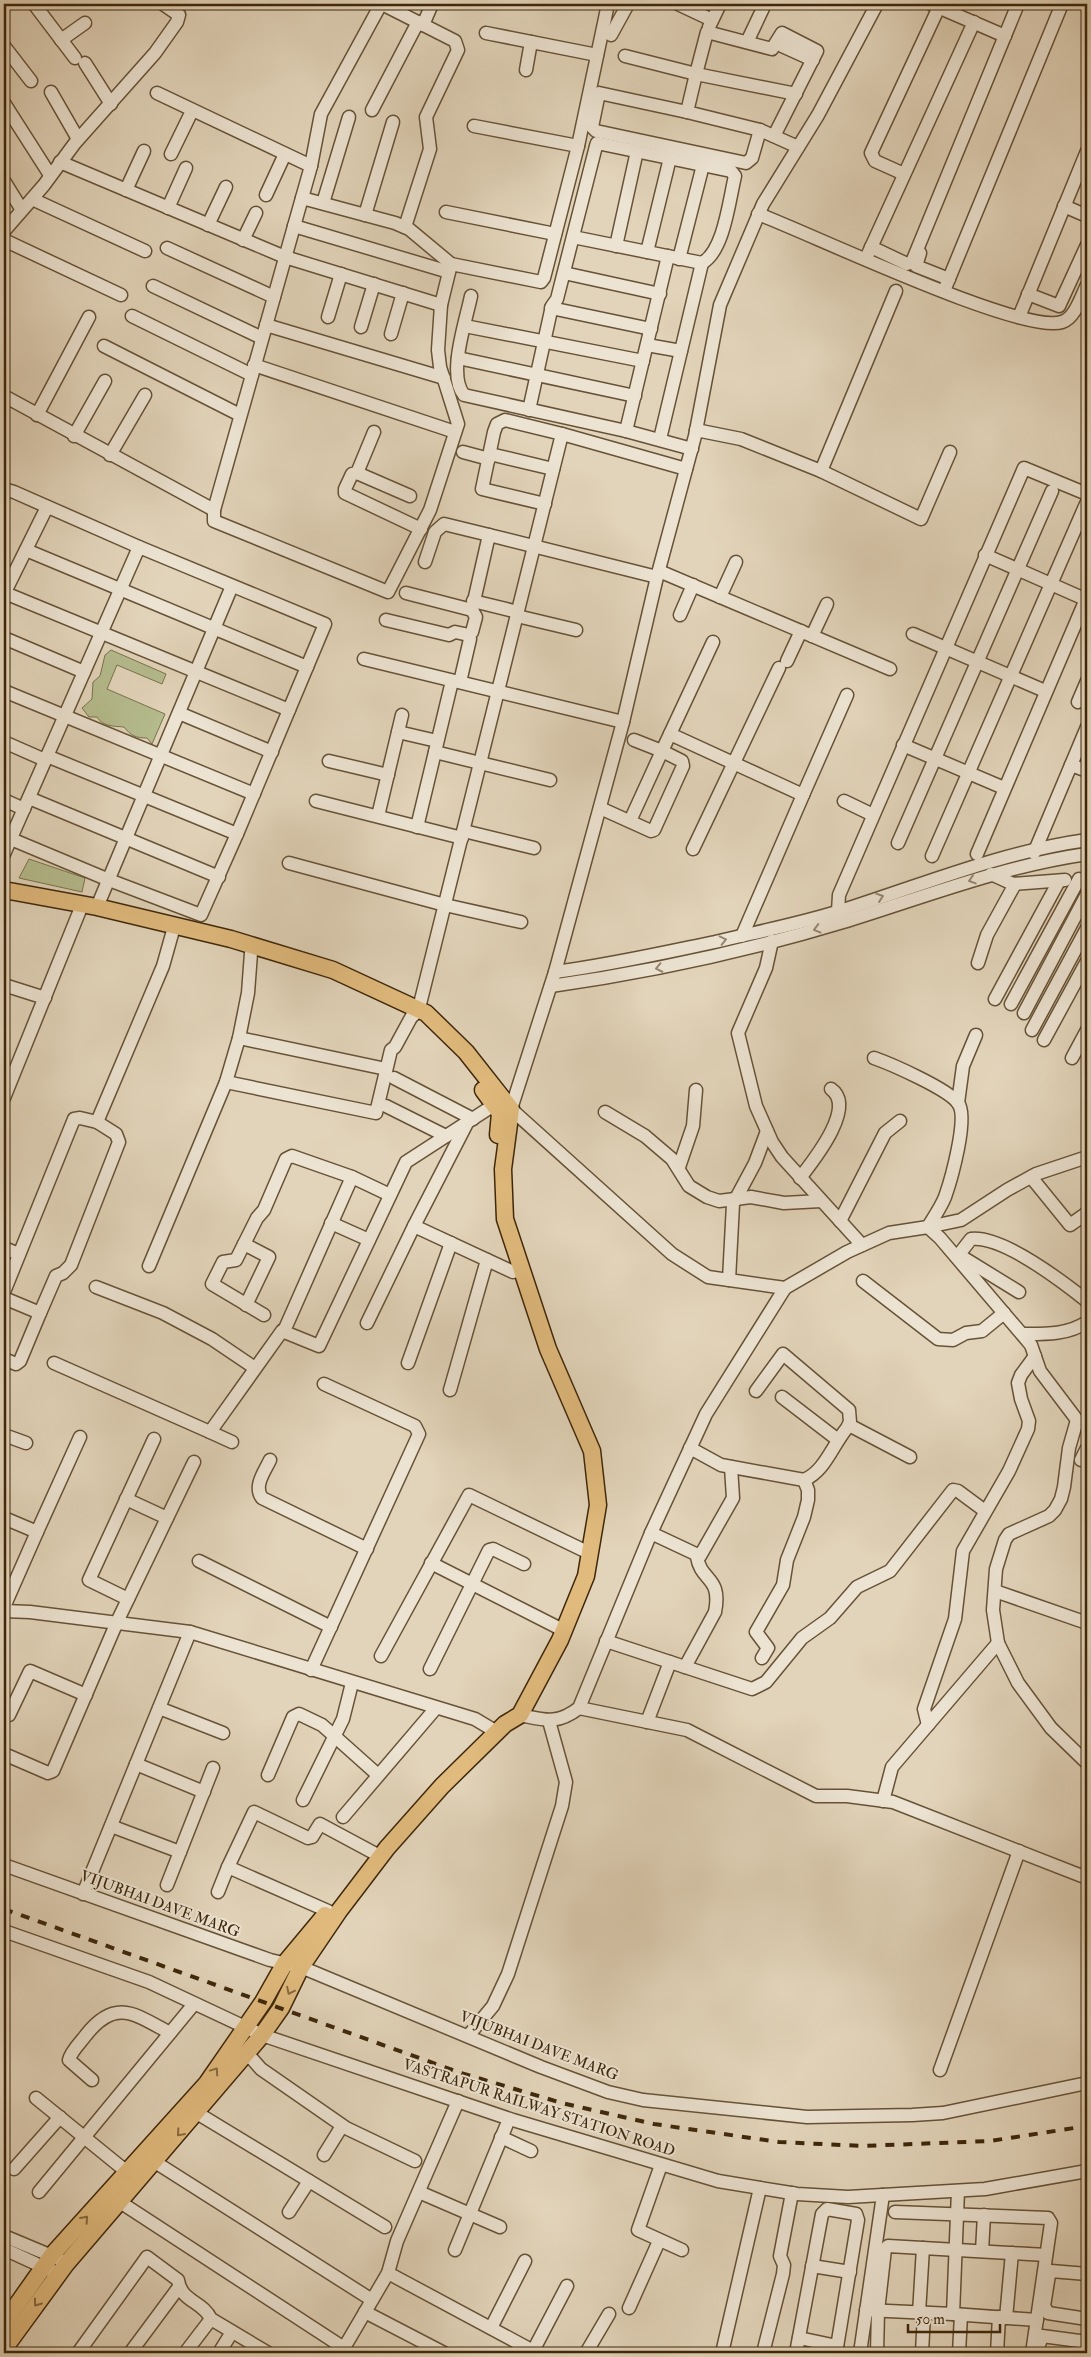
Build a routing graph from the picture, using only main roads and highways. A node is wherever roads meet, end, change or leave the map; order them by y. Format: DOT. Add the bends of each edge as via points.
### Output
graph roads {
  1 [pos="4,890"];
  2 [pos="4,898"];
  3 [pos="76,907"];
  4 [pos="415,1013"];
  5 [pos="502,1109"];
  6 [pos="493,1731"];
  7 [pos="4,2323"];
  8 [pos="4,2349"];
  1 -- 3 [label="main road"];
  2 -- 3 [label="main road"];
  3 -- 4 [label="main road" via="330,977"];
  3 -- 4 [label="main road" via="98,906 231,939 333,970"];
  4 -- 5 [label="main road" via="460,1058"];
  5 -- 6 [label="main road" via="496,1169 498,1220 541,1352 585,1453 590,1504 579,1574 557,1627 514,1710"];
  5 -- 6 [label="main road" via="505,1219 548,1350 592,1451 598,1504 586,1576 560,1640 520,1715"];
  7 -- 6 [label="main road, one-way" via="48,2261 207,2083 285,1963 374,1853 436,1780"];
  6 -- 8 [label="main road, one-way" via="387,1848 301,1967 281,2008 262,2035 62,2269"];
}
